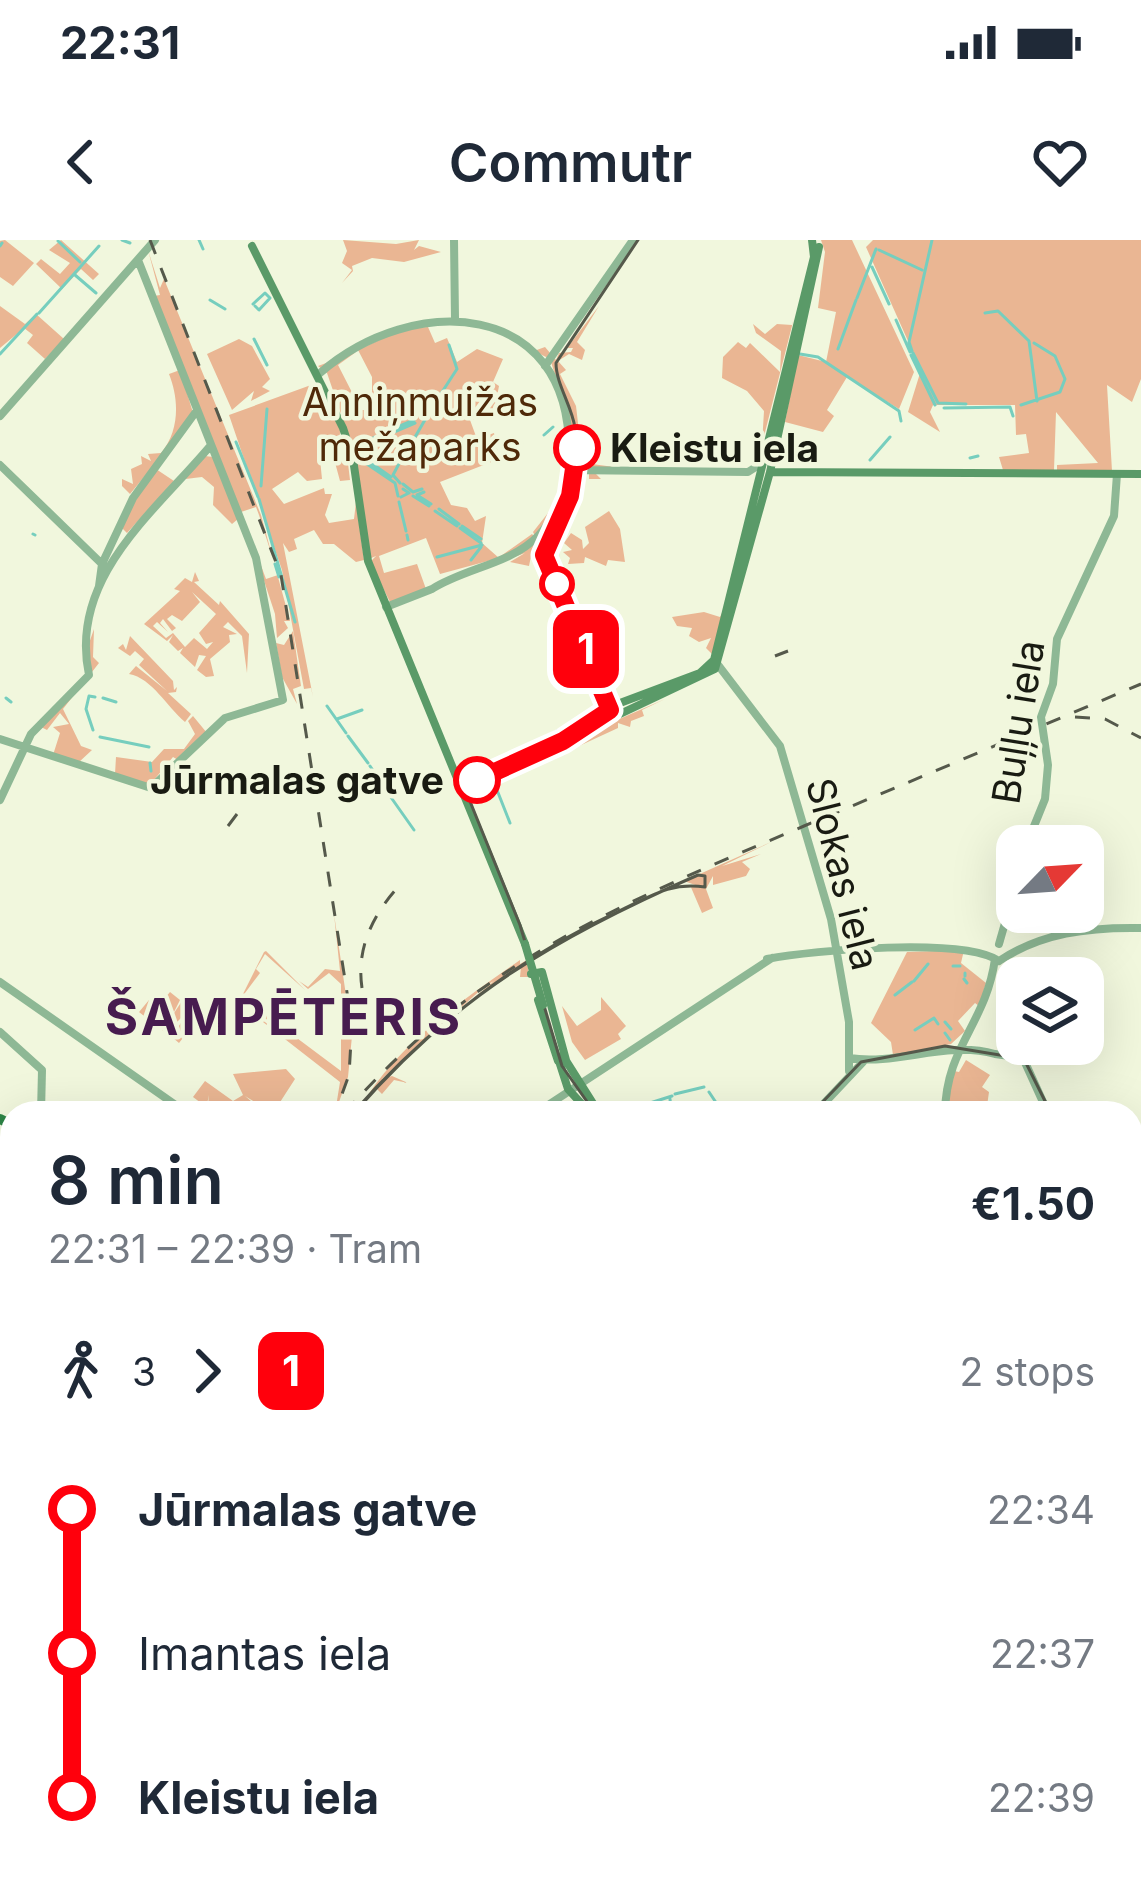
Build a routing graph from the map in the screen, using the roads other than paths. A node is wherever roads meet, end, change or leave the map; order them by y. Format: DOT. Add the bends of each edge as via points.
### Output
graph roads {
  1 [pos="155,240"];
  2 [pos="454,240"];
  3 [pos="633,240"];
  4 [pos="814,240"];
  5 [pos="252,246"];
  6 [pos="137,272"];
  7 [pos="455,317"];
  8 [pos="548,363"];
  9 [pos="318,369"];
  10 [pos="191,394"];
  11 [pos="0,416"];
  12 [pos="199,420"];
  13 [pos="212,442"];
  14 [pos="769,447"];
  15 [pos="200,457"];
  16 [pos="218,462"];
  17 [pos="0,465"];
  18 [pos="570,470"];
  19 [pos="770,472"];
  20 [pos="751,474"];
  21 [pos="1117,474"];
  22 [pos="1141,474"];
  23 [pos="225,475"];
  24 [pos="756,500"];
  25 [pos="119,527"];
  26 [pos="128,536"];
  27 [pos="535,543"];
  28 [pos="106,567"];
  29 [pos="386,607"];
  30 [pos="716,662"];
  31 [pos="601,692"];
  32 [pos="620,703"];
  33 [pos="633,704"];
  34 [pos="598,712"];
  35 [pos="588,725"];
  36 [pos="0,739"];
  37 [pos="23,747"];
  38 [pos="533,753"];
  39 [pos="450,760"];
  40 [pos="466,784"];
  41 [pos="0,800"];
  42 [pos="1034,825"];
  43 [pos="1141,928"];
  44 [pos="1004,933"];
  45 [pos="833,951"];
  46 [pos="997,951"];
  47 [pos="0,982"];
  48 [pos="0,1032"];
  49 [pos="956,1048"];
  50 [pos="854,1063"];
  51 [pos="563,1064"];
  52 [pos="580,1084"];
  53 [pos="570,1091"];
  54 [pos="41,1101"];
  55 [pos="170,1101"];
  56 [pos="555,1101"];
  57 [pos="581,1101"];
  58 [pos="588,1101"];
  59 [pos="824,1101"];
  60 [pos="946,1101"];
  61 [pos="1043,1101"];
  1 -- 6 [label="street"];
  2 -- 7 [label="street"];
  3 -- 8 [label="street"];
  4 -- 14 [label="main road"];
  5 -- 9 [label="main road"];
  6 -- 10 [label="street"];
  6 -- 11 [label="street"];
  7 -- 8 [label="street"];
  7 -- 9 [label="street" via="433,318"];
  8 -- 18 [label="street"];
  9 -- 29 [label="main road" via="351,450 364,550"];
  10 -- 12 [label="street"];
  10 -- 12 [label="street"];
  12 -- 13 [label="street"];
  12 -- 25 [label="street" via="133,498"];
  13 -- 15 [label="street"];
  13 -- 16 [label="street"];
  13 -- 23 [label="street"];
  14 -- 19 [label="main road"];
  14 -- 20 [label="main road"];
  15 -- 16 [label="street"];
  15 -- 26 [label="street"];
  16 -- 23 [label="street"];
  17 -- 28 [label="street"];
  18 -- 20 [label="street"];
  18 -- 27 [label="street"];
  19 -- 21 [label="main road"];
  19 -- 24 [label="main road"];
  20 -- 24 [label="main road"];
  21 -- 22 [label="main road"];
  21 -- 42 [label="street, Buļļu iela" via="1114,516 1058,639 1040,724 1048,764"];
  23 -- 37 [label="street" via="271,614 279,704 225,718 151,788"];
  24 -- 30 [label="main road"];
  25 -- 26 [label="street"];
  25 -- 28 [label="street"];
  26 -- 28 [label="street"];
  27 -- 29 [label="street"];
  27 -- 31 [label="street"];
  28 -- 37 [label="street" via="85,637 89,675"];
  29 -- 39 [label="main road"];
  30 -- 33 [label="main road" via="704,678"];
  30 -- 45 [label="street, Slokas iela" via="780,746 831,919"];
  31 -- 32 [label="street"];
  31 -- 34 [label="street"];
  32 -- 33 [label="main road"];
  32 -- 34 [label="main road"];
  33 -- 35 [label="main road"];
  34 -- 35 [label="main road"];
  35 -- 38 [label="main road"];
  36 -- 37 [label="street"];
  37 -- 41 [label="street"];
  38 -- 40 [label="main road"];
  38 -- 40 [label="main road"];
  39 -- 40 [label="main road"];
  39 -- 40 [label="main road"];
  40 -- 51 [label="main road, bridge"];
  43 -- 46 [label="street" via="1087,930"];
  44 -- 46 [label="street"];
  45 -- 46 [label="street"];
  45 -- 50 [label="street, Slokas iela"];
  45 -- 52 [label="street" via="758,965"];
  46 -- 49 [label="street" via="972,1030"];
  47 -- 55 [label="street"];
  48 -- 54 [label="street" via="42,1070"];
  49 -- 50 [label="street"];
  49 -- 60 [label="street"];
  49 -- 61 [label="street" via="1023,1058"];
  50 -- 59 [label="street"];
  51 -- 51 [label="main road" via="538,969 530,976"];
  51 -- 52 [label="main road"];
  51 -- 53 [label="main road"];
  52 -- 53 [label="street"];
  52 -- 58 [label="main road"];
  53 -- 56 [label="street"];
  53 -- 57 [label="main road"];
}
